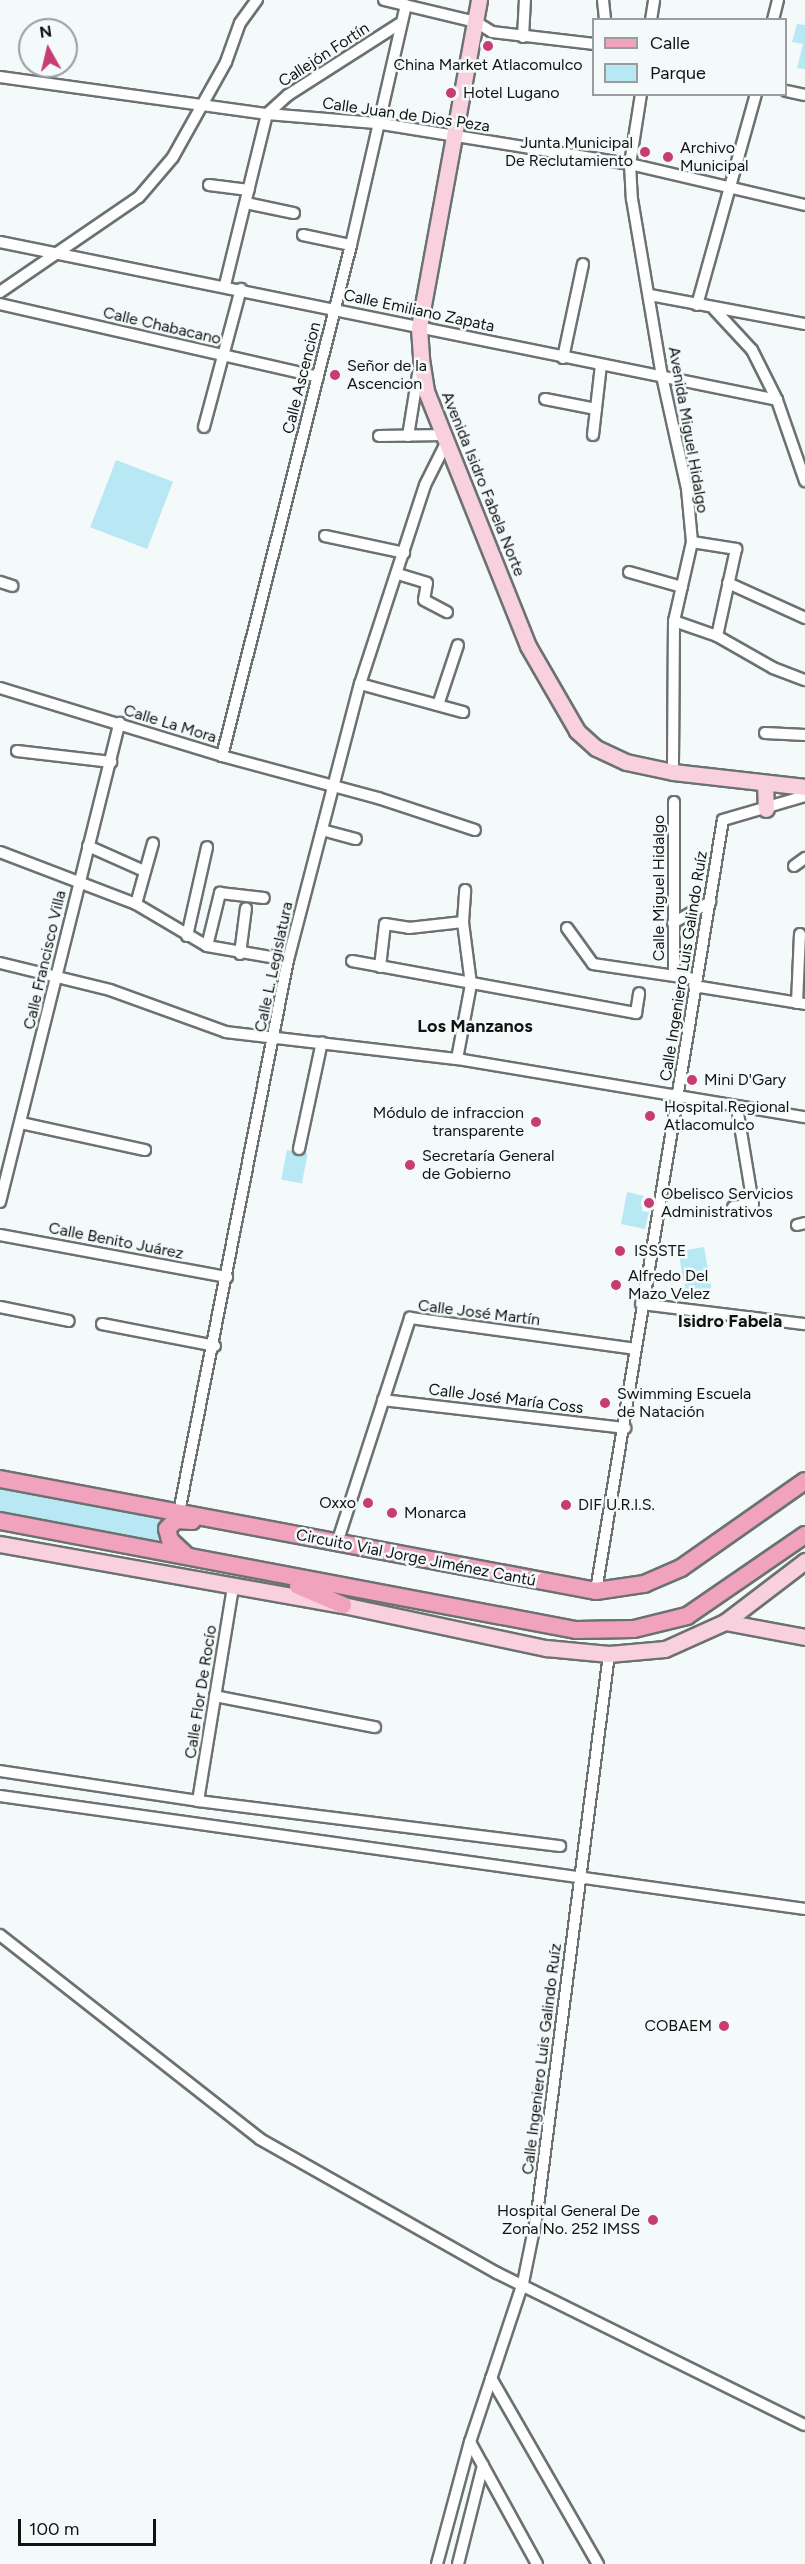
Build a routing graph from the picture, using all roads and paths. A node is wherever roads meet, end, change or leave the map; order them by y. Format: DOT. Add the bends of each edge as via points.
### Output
graph roads {
  1 [pos="257,0"];
  2 [pos="384,0"];
  3 [pos="479,0"];
  4 [pos="525,0"];
  5 [pos="603,0"];
  6 [pos="654,0"];
  7 [pos="778,0"];
  8 [pos="406,5"];
  9 [pos="605,18"];
  10 [pos="651,18"];
  11 [pos="774,18"];
  12 [pos="476,22"];
  13 [pos="399,24"];
  14 [pos="523,37"];
  15 [pos="592,44"];
  16 [pos="0,77"];
  17 [pos="787,91"];
  18 [pos="805,95"];
  19 [pos="641,96"];
  20 [pos="755,96"];
  21 [pos="200,105"];
  22 [pos="267,114"];
  23 [pos="376,123"];
  24 [pos="456,137"];
  25 [pos="630,164"];
  26 [pos="209,185"];
  27 [pos="730,186"];
  28 [pos="249,190"];
  29 [pos="246,203"];
  30 [pos="805,205"];
  31 [pos="294,213"];
  32 [pos="303,235"];
  33 [pos="0,242"];
  34 [pos="351,245"];
  35 [pos="54,256"];
  36 [pos="583,264"];
  37 [pos="225,285"];
  38 [pos="241,289"];
  39 [pos="0,292"];
  40 [pos="650,295"];
  41 [pos="0,304"];
  42 [pos="697,305"];
  43 [pos="335,308"];
  44 [pos="714,309"];
  45 [pos="805,324"];
  46 [pos="418,328"];
  47 [pos="224,355"];
  48 [pos="563,358"];
  49 [pos="421,359"];
  50 [pos="601,365"];
  51 [pos="318,376"];
  52 [pos="662,376"];
  53 [pos="545,399"];
  54 [pos="777,400"];
  55 [pos="596,409"];
  56 [pos="204,427"];
  57 [pos="593,435"];
  58 [pos="379,436"];
  59 [pos="408,436"];
  60 [pos="446,438"];
  61 [pos="804,474"];
  62 [pos="325,536"];
  63 [pos="692,542"];
  64 [pos="404,553"];
  65 [pos="629,572"];
  66 [pos="398,574"];
  67 [pos="0,582"];
  68 [pos="728,583"];
  69 [pos="12,586"];
  70 [pos="682,587"];
  71 [pos="447,612"];
  72 [pos="805,618"];
  73 [pos="674,621"];
  74 [pos="717,636"];
  75 [pos="458,645"];
  76 [pos="805,680"];
  77 [pos="360,684"];
  78 [pos="0,688"];
  79 [pos="438,705"];
  80 [pos="463,712"];
  81 [pos="119,723"];
  82 [pos="765,733"];
  83 [pos="805,735"];
  84 [pos="17,751"];
  85 [pos="222,756"];
  86 [pos="111,762"];
  87 [pos="674,772"];
  88 [pos="765,783"];
  89 [pos="332,786"];
  90 [pos="805,787"];
  91 [pos="805,796"];
  92 [pos="674,802"];
  93 [pos="766,809"];
  94 [pos="322,830"];
  95 [pos="475,830"];
  96 [pos="356,839"];
  97 [pos="153,843"];
  98 [pos="88,846"];
  99 [pos="207,847"];
  100 [pos="0,852"];
  101 [pos="805,858"];
  102 [pos="794,866"];
  103 [pos="142,870"];
  104 [pos="78,882"];
  105 [pos="465,890"];
  106 [pos="264,898"];
  107 [pos="710,902"];
  108 [pos="136,904"];
  109 [pos="246,908"];
  110 [pos="464,922"];
  111 [pos="674,923"];
  112 [pos="567,928"];
  113 [pos="800,934"];
  114 [pos="187,936"];
  115 [pos="207,946"];
  116 [pos="240,954"];
  117 [pos="288,960"];
  118 [pos="352,961"];
  119 [pos="0,963"];
  120 [pos="380,968"];
  121 [pos="59,975"];
  122 [pos="674,975"];
  123 [pos="694,983"];
  124 [pos="471,984"];
  125 [pos="639,993"];
  126 [pos="801,1003"];
  127 [pos="274,1037"];
  128 [pos="322,1042"];
  129 [pos="457,1059"];
  130 [pos="678,1098"];
  131 [pos="737,1107"];
  132 [pos="805,1117"];
  133 [pos="21,1123"];
  134 [pos="299,1149"];
  135 [pos="145,1150"];
  136 [pos="0,1202"];
  137 [pos="733,1207"];
  138 [pos="0,1235"];
  139 [pos="227,1277"];
  140 [pos="641,1304"];
  141 [pos="0,1307"];
  142 [pos="69,1321"];
  143 [pos="102,1324"];
  144 [pos="805,1324"];
  145 [pos="214,1346"];
  146 [pos="635,1349"];
  147 [pos="383,1400"];
  148 [pos="625,1428"];
  149 [pos="0,1479"];
  150 [pos="805,1481"];
  151 [pos="179,1512"];
  152 [pos="0,1521"];
  153 [pos="284,1533"];
  154 [pos="804,1536"];
  155 [pos="337,1543"];
  156 [pos="0,1544"];
  157 [pos="187,1556"];
  158 [pos="805,1561"];
  159 [pos="273,1574"];
  160 [pos="233,1588"];
  161 [pos="596,1591"];
  162 [pos="343,1605"];
  163 [pos="725,1622"];
  164 [pos="805,1637"];
  165 [pos="609,1654"];
  166 [pos="215,1696"];
  167 [pos="375,1727"];
  168 [pos="0,1772"];
  169 [pos="0,1796"];
  170 [pos="198,1801"];
  171 [pos="560,1846"];
  172 [pos="581,1876"];
  173 [pos="805,1909"];
  174 [pos="0,1935"];
  175 [pos="523,2283"];
  176 [pos="491,2378"];
  177 [pos="805,2425"];
  178 [pos="470,2442"];
  179 [pos="483,2465"];
  180 [pos="437,2564"];
  181 [pos="458,2564"];
  182 [pos="537,2564"];
  183 [pos="598,2564"];
  1 -- 21 [label="street" via="240,23 226,62"];
  2 -- 8 [label="street"];
  3 -- 12 [label="main road, Avenida Isidro Fabela Norte"];
  4 -- 14 [label="street"];
  5 -- 9 [label="street"];
  6 -- 10 [label="street"];
  7 -- 11 [label="street"];
  8 -- 12 [label="street"];
  8 -- 13 [label="street, Calle Ascencion"];
  12 -- 14 [label="street" via="492,32"];
  12 -- 24 [label="main road, Avenida Isidro Fabela Norte"];
  13 -- 22 [label="street, Callejón Fortín" via="288,95"];
  13 -- 23 [label="street, Calle Ascencion"];
  14 -- 15 [label="street"];
  16 -- 21 [label="street, Calle Juan de Dios Peza"];
  17 -- 18 [label="street"];
  19 -- 25 [label="street, Avenida Miguel Hidalgo"];
  20 -- 27 [label="street"];
  21 -- 22 [label="street, Calle Juan de Dios Peza"];
  21 -- 35 [label="street" via="173,157 139,196"];
  22 -- 23 [label="street, Calle Juan de Dios Peza"];
  22 -- 28 [label="street"];
  23 -- 24 [label="street, Calle Juan de Dios Peza"];
  23 -- 34 [label="street, Calle Ascencion"];
  24 -- 25 [label="street, Calle Juan de Dios Peza"];
  24 -- 46 [label="main road, Avenida Isidro Fabela Norte"];
  25 -- 27 [label="street, Calle Juan de Dios Peza"];
  25 -- 40 [label="street, Avenida Miguel Hidalgo" via="632,199"];
  26 -- 28 [label="street"];
  27 -- 30 [label="street, Calle Juan de Dios Peza"];
  27 -- 42 [label="street"];
  28 -- 29 [label="street"];
  29 -- 31 [label="street"];
  29 -- 37 [label="street"];
  32 -- 34 [label="street"];
  33 -- 35 [label="street, Calle Emiliano Zapata"];
  34 -- 43 [label="street, Calle Ascencion"];
  35 -- 37 [label="street, Calle Emiliano Zapata"];
  35 -- 39 [label="street"];
  36 -- 48 [label="street"];
  37 -- 38 [label="street, Calle Emiliano Zapata"];
  38 -- 43 [label="street, Calle Emiliano Zapata"];
  38 -- 47 [label="street"];
  40 -- 42 [label="street"];
  40 -- 52 [label="street, Avenida Miguel Hidalgo"];
  41 -- 47 [label="street, Calle Chabacano"];
  42 -- 44 [label="street"];
  43 -- 46 [label="street, Calle Emiliano Zapata"];
  43 -- 51 [label="street, Calle Ascencion"];
  44 -- 45 [label="street"];
  44 -- 54 [label="street" via="752,350"];
  46 -- 48 [label="street, Calle Emiliano Zapata"];
  46 -- 49 [label="main road, Avenida Isidro Fabela Norte"];
  47 -- 51 [label="street, Calle Chabacano"];
  47 -- 56 [label="street"];
  48 -- 50 [label="street, Calle Emiliano Zapata"];
  49 -- 59 [label="street"];
  49 -- 60 [label="main road, Avenida Isidro Fabela Norte" via="426,392"];
  50 -- 52 [label="street, Calle Emiliano Zapata"];
  50 -- 55 [label="street"];
  51 -- 85 [label="street, Calle Ascencion"];
  52 -- 54 [label="street, Calle Emiliano Zapata"];
  52 -- 63 [label="street, Avenida Miguel Hidalgo" via="687,489"];
  53 -- 55 [label="street"];
  54 -- 61 [label="street"];
  55 -- 57 [label="street"];
  58 -- 59 [label="street"];
  59 -- 60 [label="street"];
  60 -- 64 [label="street, Calle L. Legislatura" via="425,485"];
  60 -- 87 [label="main road, Avenida Isidro Fabela Norte" via="528,646 577,731 596,748 626,762"];
  62 -- 64 [label="street"];
  63 -- 68 [label="street" via="736,549"];
  63 -- 70 [label="street, Avenida Miguel Hidalgo"];
  64 -- 66 [label="street, Calle L. Legislatura"];
  65 -- 70 [label="street"];
  66 -- 71 [label="street" via="428,583 424,600"];
  66 -- 77 [label="street, Calle L. Legislatura"];
  67 -- 69 [label="street"];
  68 -- 72 [label="street"];
  68 -- 74 [label="street"];
  70 -- 73 [label="street, Avenida Miguel Hidalgo"];
  73 -- 74 [label="street"];
  73 -- 87 [label="street, Avenida Miguel Hidalgo"];
  74 -- 76 [label="street" via="773,668"];
  75 -- 79 [label="street"];
  77 -- 79 [label="street"];
  77 -- 89 [label="street, Calle L. Legislatura"];
  78 -- 81 [label="street, Calle La Mora"];
  79 -- 80 [label="street"];
  81 -- 85 [label="street, Calle La Mora"];
  81 -- 86 [label="street, Calle Francisco Villa"];
  82 -- 83 [label="street"];
  84 -- 86 [label="street"];
  85 -- 89 [label="street, Calle La Mora"];
  86 -- 98 [label="street, Calle Francisco Villa"];
  87 -- 88 [label="main road, Avenida Isidro Fabela Norte"];
  88 -- 90 [label="main road, Avenida Isidro Fabela Norte"];
  88 -- 93 [label="main road"];
  89 -- 94 [label="street, Calle L. Legislatura"];
  89 -- 95 [label="street, Calle La Mora"];
  91 -- 93 [label="street, Calle Ingeniero Luis Galindo Ruíz"];
  92 -- 111 [label="street, Calle Miguel Hidalgo"];
  93 -- 107 [label="street, Calle Ingeniero Luis Galindo Ruíz" via="723,820"];
  94 -- 96 [label="street"];
  94 -- 117 [label="street, Calle L. Legislatura"];
  97 -- 103 [label="street"];
  98 -- 103 [label="street"];
  98 -- 104 [label="street, Calle Francisco Villa"];
  99 -- 114 [label="street"];
  100 -- 104 [label="street"];
  101 -- 102 [label="street"];
  103 -- 108 [label="street"];
  104 -- 108 [label="street"];
  104 -- 121 [label="street, Calle Francisco Villa"];
  105 -- 110 [label="street"];
  106 -- 115 [label="street" via="220,893"];
  107 -- 111 [label="street"];
  107 -- 123 [label="street, Calle Ingeniero Luis Galindo Ruíz"];
  108 -- 114 [label="street"];
  109 -- 116 [label="street"];
  110 -- 120 [label="street" via="408,928 386,924"];
  110 -- 124 [label="street"];
  111 -- 122 [label="street, Calle Miguel Hidalgo"];
  112 -- 122 [label="street" via="593,964"];
  113 -- 126 [label="street"];
  114 -- 115 [label="street"];
  115 -- 116 [label="street"];
  116 -- 117 [label="street"];
  117 -- 127 [label="street, Calle L. Legislatura"];
  118 -- 120 [label="street"];
  119 -- 121 [label="street"];
  120 -- 124 [label="street"];
  121 -- 127 [label="street" via="226,1032"];
  121 -- 133 [label="street, Calle Francisco Villa"];
  122 -- 123 [label="street"];
  123 -- 126 [label="street"];
  123 -- 130 [label="street, Calle Ingeniero Luis Galindo Ruíz"];
  124 -- 125 [label="street" via="636,1013"];
  124 -- 129 [label="street"];
  127 -- 128 [label="street"];
  127 -- 139 [label="street, Calle L. Legislatura"];
  128 -- 129 [label="street"];
  128 -- 134 [label="street"];
  129 -- 130 [label="street"];
  130 -- 131 [label="street"];
  130 -- 140 [label="street, Calle Ingeniero Luis Galindo Ruíz"];
  131 -- 132 [label="street"];
  131 -- 137 [label="street" via="753,1204"];
  133 -- 135 [label="street"];
  133 -- 136 [label="street, Calle Francisco Villa"];
  138 -- 139 [label="street, Calle Benito Juárez"];
  139 -- 145 [label="street, Calle L. Legislatura"];
  140 -- 144 [label="street"];
  140 -- 146 [label="street, Calle Ingeniero Luis Galindo Ruíz"];
  141 -- 142 [label="street"];
  143 -- 145 [label="street"];
  145 -- 151 [label="street, Calle L. Legislatura"];
  146 -- 147 [label="street, Calle José Martín" via="410,1318"];
  146 -- 148 [label="street, Calle Ingeniero Luis Galindo Ruíz"];
  147 -- 148 [label="street, Calle José María Coss"];
  147 -- 155 [label="street, Calle José Martín"];
  148 -- 161 [label="street, Calle Ingeniero Luis Galindo Ruíz"];
  149 -- 151 [label="main road, Circuito Vial Jorge Jiménez Cantú"];
  150 -- 161 [label="main road, Circuito Vial Jorge Jiménez Cantú" via="681,1568 644,1584"];
  151 -- 153 [label="main road, Circuito Vial Jorge Jiménez Cantú"];
  152 -- 157 [label="main road"];
  153 -- 155 [label="main road, Circuito Vial Jorge Jiménez Cantú"];
  153 -- 157 [label="main road" via="260,1534 176,1520 170,1524 168,1535"];
  154 -- 159 [label="main road" via="687,1616 634,1629 576,1630"];
  155 -- 161 [label="main road, Circuito Vial Jorge Jiménez Cantú"];
  156 -- 160 [label="main road"];
  157 -- 159 [label="main road"];
  158 -- 163 [label="main road"];
  159 -- 162 [label="main road"];
  160 -- 162 [label="main road"];
  160 -- 166 [label="street, Calle Flor De Rocío"];
  162 -- 165 [label="main road" via="546,1648"];
  163 -- 164 [label="main road"];
  163 -- 165 [label="main road" via="665,1649"];
  165 -- 172 [label="street, Calle Ingeniero Luis Galindo Ruíz"];
  166 -- 167 [label="street"];
  166 -- 170 [label="street, Calle Flor De Rocío"];
  168 -- 170 [label="street"];
  169 -- 172 [label="street"];
  170 -- 171 [label="street"];
  172 -- 173 [label="street"];
  172 -- 175 [label="street, Calle Ingeniero Luis Galindo Ruíz" via="537,2214"];
  174 -- 175 [label="street" via="260,2139 434,2239"];
  175 -- 176 [label="street, Calle Ingeniero Luis Galindo Ruíz"];
  175 -- 177 [label="street"];
  176 -- 178 [label="street, Calle Ingeniero Luis Galindo Ruíz"];
  176 -- 183 [label="street"];
  178 -- 179 [label="street"];
  178 -- 180 [label="street, Calle Ingeniero Luis Galindo Ruíz"];
  179 -- 181 [label="street"];
  179 -- 182 [label="street"];
}
